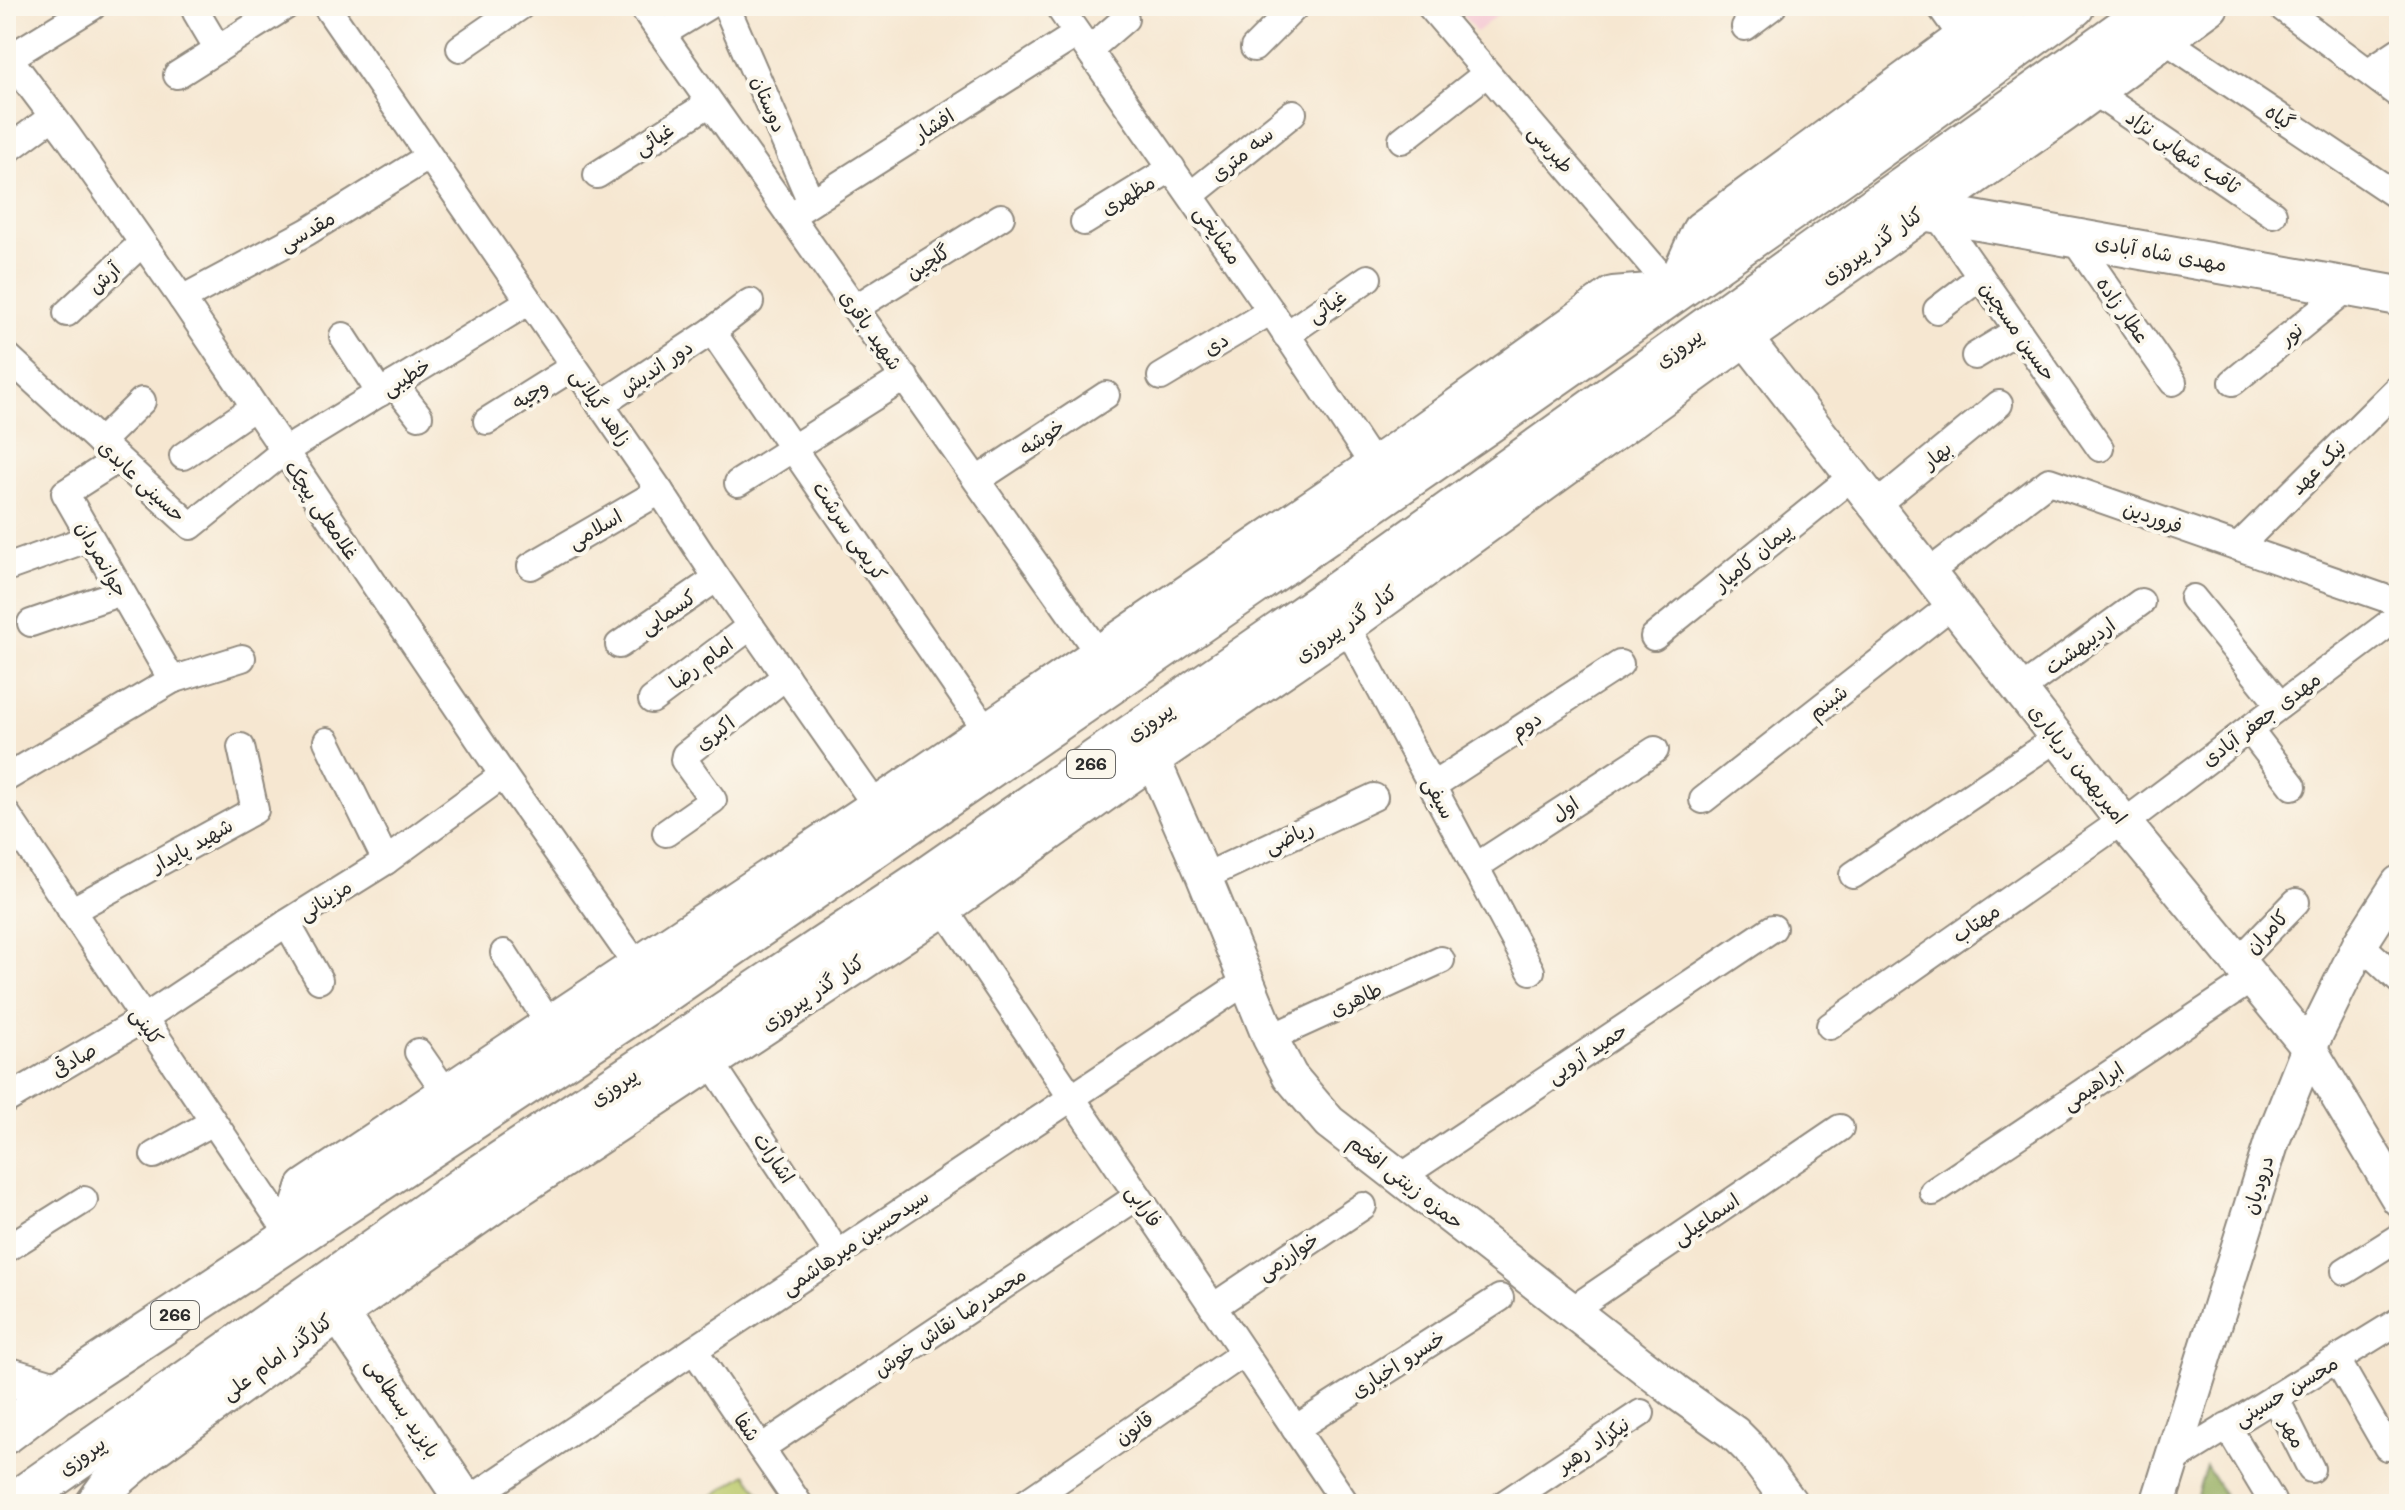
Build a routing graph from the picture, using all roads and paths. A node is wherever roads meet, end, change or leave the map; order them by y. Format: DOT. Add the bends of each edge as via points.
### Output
graph roads {
  1 [pos="286,6"];
  2 [pos="326,6"];
  3 [pos="521,6"];
  4 [pos="642,6"];
  5 [pos="708,6"];
  6 [pos="726,6"];
  7 [pos="1058,6"];
  8 [pos="1296,6"];
  9 [pos="1430,6"];
  10 [pos="1773,6"];
  11 [pos="1940,6"];
  12 [pos="2008,6"];
  13 [pos="2073,6"];
  14 [pos="2209,6"];
  15 [pos="2280,6"];
  16 [pos="92,7"];
  17 [pos="196,12"];
  18 [pos="1125,19"];
  19 [pos="2160,22"];
  20 [pos="1745,27"];
  21 [pos="662,34"];
  22 [pos="1083,42"];
  23 [pos="460,48"];
  24 [pos="1254,48"];
  25 [pos="218,49"];
  26 [pos="2399,51"];
  27 [pos="1975,53"];
  28 [pos="7,56"];
  29 [pos="2369,71"];
  30 [pos="1486,74"];
  31 [pos="177,75"];
  32 [pos="2093,91"];
  33 [pos="2399,95"];
  34 [pos="710,103"];
  35 [pos="1293,113"];
  36 [pos="52,117"];
  37 [pos="1402,140"];
  38 [pos="6,151"];
  39 [pos="428,157"];
  40 [pos="1172,168"];
  41 [pos="597,175"];
  42 [pos="1191,195"];
  43 [pos="2396,195"];
  44 [pos="800,209"];
  45 [pos="1930,212"];
  46 [pos="2273,214"];
  47 [pos="1001,217"];
  48 [pos="1084,222"];
  49 [pos="2073,238"];
  50 [pos="142,243"];
  51 [pos="1980,277"];
  52 [pos="1368,278"];
  53 [pos="2349,287"];
  54 [pos="1674,291"];
  55 [pos="2399,296"];
  56 [pos="182,299"];
  57 [pos="528,302"];
  58 [pos="750,302"];
  59 [pos="855,308"];
  60 [pos="1937,310"];
  61 [pos="1271,311"];
  62 [pos="67,313"];
  63 [pos="2018,330"];
  64 [pos="712,331"];
  65 [pos="1286,335"];
  66 [pos="343,336"];
  67 [pos="1744,337"];
  68 [pos="6,355"];
  69 [pos="1975,356"];
  70 [pos="573,367"];
  71 [pos="905,377"];
  72 [pos="1161,377"];
  73 [pos="2173,382"];
  74 [pos="2233,382"];
  75 [pos="2399,387"];
  76 [pos="387,389"];
  77 [pos="1106,395"];
  78 [pos="142,401"];
  79 [pos="1999,404"];
  80 [pos="600,405"];
  81 [pos="253,408"];
  82 [pos="419,416"];
  83 [pos="487,421"];
  84 [pos="793,447"];
  85 [pos="2100,448"];
  86 [pos="109,451"];
  87 [pos="283,452"];
  88 [pos="183,456"];
  89 [pos="1374,466"];
  90 [pos="1853,476"];
  91 [pos="977,480"];
  92 [pos="738,483"];
  93 [pos="660,491"];
  94 [pos="1876,505"];
  95 [pos="90,538"];
  96 [pos="2238,547"];
  97 [pos="531,566"];
  98 [pos="9,567"];
  99 [pos="1928,573"];
  100 [pos="717,578"];
  101 [pos="121,592"];
  102 [pos="2193,598"];
  103 [pos="2141,602"];
  104 [pos="2399,603"];
  105 [pos="1953,604"];
  106 [pos="2399,616"];
  107 [pos="31,623"];
  108 [pos="1346,625"];
  109 [pos="751,626"];
  110 [pos="1654,637"];
  111 [pos="619,645"];
  112 [pos="242,658"];
  113 [pos="1620,664"];
  114 [pos="1108,666"];
  115 [pos="786,676"];
  116 [pos="172,680"];
  117 [pos="2020,690"];
  118 [pos="652,700"];
  119 [pos="2280,705"];
  120 [pos="2249,729"];
  121 [pos="2057,738"];
  122 [pos="327,741"];
  123 [pos="996,744"];
  124 [pos="241,747"];
  125 [pos="1655,750"];
  126 [pos="1152,758"];
  127 [pos="503,775"];
  128 [pos="6,778"];
  129 [pos="1432,786"];
  130 [pos="2293,786"];
  131 [pos="1374,797"];
  132 [pos="1703,800"];
  133 [pos="6,813"];
  134 [pos="886,820"];
  135 [pos="2123,822"];
  136 [pos="666,833"];
  137 [pos="386,861"];
  138 [pos="1475,867"];
  139 [pos="1853,875"];
  140 [pos="1204,877"];
  141 [pos="2399,883"];
  142 [pos="2296,902"];
  143 [pos="943,907"];
  144 [pos="71,911"];
  145 [pos="287,923"];
  146 [pos="1773,928"];
  147 [pos="2360,944"];
  148 [pos="504,953"];
  149 [pos="1441,960"];
  150 [pos="2245,970"];
  151 [pos="1531,971"];
  152 [pos="319,980"];
  153 [pos="1248,980"];
  154 [pos="2399,980"];
  155 [pos="648,981"];
  156 [pos="143,1019"];
  157 [pos="550,1025"];
  158 [pos="1830,1026"];
  159 [pos="1270,1038"];
  160 [pos="2309,1048"];
  161 [pos="418,1052"];
  162 [pos="710,1061"];
  163 [pos="447,1094"];
  164 [pos="1072,1098"];
  165 [pos="6,1100"];
  166 [pos="213,1122"];
  167 [pos="1840,1128"];
  168 [pos="154,1155"];
  169 [pos="2394,1175"];
  170 [pos="1401,1177"];
  171 [pos="1933,1192"];
  172 [pos="1138,1196"];
  173 [pos="84,1200"];
  174 [pos="477,1203"];
  175 [pos="1363,1206"];
  176 [pos="291,1237"];
  177 [pos="2399,1237"];
  178 [pos="6,1249"];
  179 [pos="838,1254"];
  180 [pos="2345,1271"];
  181 [pos="1500,1298"];
  182 [pos="1213,1307"];
  183 [pos="1572,1310"];
  184 [pos="339,1313"];
  185 [pos="2399,1321"];
  186 [pos="694,1350"];
  187 [pos="1244,1353"];
  188 [pos="2337,1360"];
  189 [pos="6,1376"];
  190 [pos="59,1392"];
  191 [pos="2275,1397"];
  192 [pos="1641,1413"];
  193 [pos="6,1415"];
  194 [pos="2227,1426"];
  195 [pos="1295,1429"];
  196 [pos="6,1432"];
  197 [pos="2399,1439"];
  198 [pos="761,1448"];
  199 [pos="2172,1461"];
  200 [pos="2311,1469"];
  201 [pos="2272,1501"];
  202 [pos="465,1503"];
  203 [pos="13,1504"];
  204 [pos="95,1504"];
  205 [pos="799,1504"];
  206 [pos="1024,1504"];
  207 [pos="1346,1504"];
  208 [pos="1504,1504"];
  209 [pos="1791,1504"];
  210 [pos="2158,1504"];
  1 -- 25 [label="street"];
  2 -- 39 [label="street, زاهد گیلانی"];
  3 -- 23 [label="street"];
  4 -- 21 [label="street, شهید باقری"];
  5 -- 21 [label="street"];
  6 -- 44 [label="street, دوستان"];
  7 -- 22 [label="street, مشایخی"];
  8 -- 24 [label="street"];
  9 -- 30 [label="street, طبرسی"];
  10 -- 20 [label="street"];
  11 -- 27 [label="street"];
  12 -- 27 [label="main road"];
  13 -- 27 [label="main road, 266"];
  14 -- 19 [label="main road, کنار گذر پیروزی"];
  15 -- 29 [label="street"];
  16 -- 28 [label="street"];
  17 -- 25 [label="street"];
  18 -- 22 [label="street, افشار"];
  19 -- 32 [label="main road, کنار گذر پیروزی"];
  19 -- 43 [label="street, گیاه"];
  19 -- 174 [label="main road, پیروزی / 266" via="926,879"];
  21 -- 34 [label="street, شهید باقری"];
  22 -- 40 [label="street, مشایخی"];
  22 -- 44 [label="street, افشار"];
  25 -- 31 [label="street"];
  26 -- 29 [label="street"];
  27 -- 54 [label="main road, 266" via="1857,163"];
  27 -- 54 [label="main road" via="1860,113 1701,231"];
  28 -- 36 [label="street, غلامعلی پیچک"];
  29 -- 33 [label="street"];
  30 -- 37 [label="street"];
  30 -- 54 [label="street, طبرسی"];
  32 -- 45 [label="main road, کنار گذر پیروزی"];
  32 -- 46 [label="street, ثاقب شهابی نژاد"];
  34 -- 41 [label="street, غیائی"];
  34 -- 44 [label="street, شهید باقری"];
  35 -- 42 [label="street, سه متری"];
  36 -- 38 [label="street"];
  36 -- 50 [label="street, غلامعلی پیچک"];
  39 -- 56 [label="street, مقدسی" via="307,232"];
  39 -- 57 [label="street, زاهد گیلانی"];
  40 -- 42 [label="street, مشایخی"];
  40 -- 48 [label="street, مظهری"];
  42 -- 61 [label="street, مشایخی"];
  44 -- 59 [label="street, شهید باقری"];
  45 -- 49 [label="main road, مهدی شاه آبادی"];
  45 -- 51 [label="street, حسین مسچین"];
  45 -- 67 [label="main road, کنار گذر پیروزی"];
  47 -- 59 [label="street, گلچین"];
  49 -- 53 [label="main road, مهدی شاه آبادی"];
  49 -- 73 [label="street, عطار زاده"];
  50 -- 56 [label="street, غلامعلی پیچک"];
  50 -- 62 [label="street, آرش"];
  51 -- 60 [label="street"];
  51 -- 63 [label="street, حسین مسچین"];
  52 -- 65 [label="street, غیاثی"];
  53 -- 55 [label="main road, مهدی شاه آبادی"];
  53 -- 74 [label="street, نور"];
  54 -- 89 [label="main road" via="1613,296"];
  54 -- 114 [label="main road, 266"];
  56 -- 81 [label="street, غلامعلی پیچک"];
  57 -- 70 [label="street, زاهد گیلانی"];
  57 -- 76 [label="street, خطیبی"];
  58 -- 64 [label="street, دور اندیش"];
  59 -- 71 [label="street, شهید باقری"];
  61 -- 65 [label="street, مشایخی"];
  61 -- 72 [label="street, دی"];
  63 -- 69 [label="street"];
  63 -- 85 [label="street, حسین مسچین"];
  64 -- 80 [label="street, دور اندیش"];
  64 -- 84 [label="street, کریمی سرشت"];
  65 -- 89 [label="street, مشایخی"];
  66 -- 76 [label="street"];
  67 -- 90 [label="street, امیربهمن دریاباری"];
  67 -- 108 [label="main road, کنار گذر پیروزی"];
  68 -- 86 [label="street, حسینی عابدی"];
  70 -- 80 [label="street, زاهد گیلانی"];
  70 -- 83 [label="street, وجیه"];
  71 -- 84 [label="street"];
  71 -- 91 [label="street, شهید باقری"];
  75 -- 96 [label="street, نیک عهد"];
  76 -- 82 [label="street"];
  76 -- 87 [label="street, خطیبی"];
  77 -- 91 [label="street, خوشه"];
  78 -- 86 [label="street"];
  79 -- 94 [label="street, بهار"];
  80 -- 93 [label="street, زاهد گیلانی"];
  81 -- 87 [label="street, غلامعلی پیچک"];
  81 -- 88 [label="street"];
  84 -- 92 [label="street"];
  84 -- 123 [label="street, کریمی سرشت"];
  86 -- 87 [label="street, حسینی عابدی" via="191,526"];
  86 -- 95 [label="street, جوانمردان" via="65,493"];
  87 -- 127 [label="street, غلامعلی پیچک"];
  89 -- 114 [label="main road"];
  90 -- 94 [label="street, امیربهمن دریاباری"];
  90 -- 110 [label="street, پیمان کامیار"];
  91 -- 114 [label="street, شهید باقری"];
  93 -- 97 [label="street, اسلامی"];
  93 -- 100 [label="street, زاهد گیلانی"];
  94 -- 99 [label="street, امیربهمن دریاباری"];
  95 -- 98 [label="street"];
  95 -- 101 [label="street, جوانمردان"];
  96 -- 99 [label="street, فروردین" via="2049,481"];
  96 -- 104 [label="street, فروردین"];
  99 -- 105 [label="street, امیربهمن دریاباری"];
  100 -- 109 [label="street, زاهد گیلانی"];
  100 -- 111 [label="street, کسمایی"];
  101 -- 107 [label="street"];
  101 -- 116 [label="street, جوانمردان"];
  102 -- 119 [label="street"];
  103 -- 117 [label="street, اردیبهشت"];
  105 -- 117 [label="street, امیربهمن دریاباری"];
  105 -- 132 [label="street, شبنم"];
  106 -- 119 [label="street, مهدی جعفر آبادی"];
  108 -- 126 [label="main road, کنار گذر پیروزی"];
  108 -- 129 [label="street, سیفی"];
  109 -- 115 [label="street, زاهد گیلانی"];
  109 -- 118 [label="street, امام رضا"];
  112 -- 116 [label="street"];
  113 -- 129 [label="street, دوم"];
  114 -- 123 [label="main road, 266"];
  115 -- 134 [label="street, زاهد گیلانی"];
  115 -- 136 [label="street, اکبری" via="685,755 713,800"];
  116 -- 128 [label="street"];
  117 -- 121 [label="street, امیربهمن دریاباری"];
  119 -- 120 [label="street, مهدی جعفر آبادی"];
  120 -- 130 [label="street"];
  120 -- 135 [label="street, مهدی جعفر آبادی"];
  121 -- 135 [label="street, امیربهمن دریاباری"];
  121 -- 139 [label="street"];
  122 -- 137 [label="street"];
  123 -- 134 [label="main road, 266"];
  124 -- 144 [label="street, شهید پایدار" via="255,810"];
  125 -- 138 [label="street, اول"];
  126 -- 140 [label="street, حمزه زینتی افخم"];
  126 -- 143 [label="main road, کنار گذر پیروزی"];
  127 -- 137 [label="street, مزینانی"];
  127 -- 155 [label="street, غلامعلی پیچک"];
  129 -- 138 [label="street, سیفی"];
  131 -- 140 [label="street, ریاضی"];
  133 -- 144 [label="street, کلینی"];
  134 -- 155 [label="main road, 266"];
  135 -- 150 [label="street, امیربهمن دریاباری"];
  135 -- 158 [label="street, مهتاب"];
  137 -- 145 [label="street, مزینانی"];
  138 -- 151 [label="street, سیفی"];
  140 -- 153 [label="street, حمزه زینتی افخم"];
  141 -- 147 [label="street, درودیان"];
  142 -- 150 [label="street, کامران"];
  143 -- 162 [label="main road, کنار گذر پیروزی"];
  143 -- 164 [label="street, فارابی"];
  144 -- 156 [label="street, کلینی"];
  145 -- 152 [label="street"];
  145 -- 156 [label="street, مزینانی"];
  146 -- 170 [label="street, حمید آرویی"];
  147 -- 154 [label="street"];
  147 -- 160 [label="street, درودیان"];
  148 -- 157 [label="street"];
  149 -- 159 [label="street, طاهری"];
  150 -- 160 [label="street, امیربهمن دریاباری"];
  150 -- 171 [label="street, ابراهیمی"];
  153 -- 159 [label="street, حمزه زینتی افخم"];
  153 -- 164 [label="street, سیدحسین میرهاشمی"];
  155 -- 157 [label="main road"];
  155 -- 176 [label="main road, 266"];
  156 -- 165 [label="street, صادقی"];
  156 -- 166 [label="street, کلینی"];
  157 -- 163 [label="main road"];
  159 -- 170 [label="street, حمزه زینتی افخم" via="1290,1076 1329,1122"];
  160 -- 169 [label="street, امیربهمن دریاباری"];
  160 -- 199 [label="street, درودیان" via="2272,1141"];
  161 -- 163 [label="street"];
  162 -- 174 [label="main road, کنار گذر پیروزی"];
  162 -- 179 [label="street, اشارات"];
  163 -- 176 [label="main road" via="306,1188"];
  164 -- 172 [label="street, فارابی"];
  164 -- 179 [label="street, سیدحسین میرهاشمی"];
  166 -- 168 [label="street"];
  166 -- 176 [label="street, کلینی"];
  167 -- 183 [label="street, اسماعیلی"];
  170 -- 183 [label="street, حمزه زینتی افخم"];
  172 -- 182 [label="street, فارابی"];
  172 -- 198 [label="street, محمدرضا نقاش خوش"];
  173 -- 178 [label="street"];
  174 -- 184 [label="main road, کنارگذر امام علی"];
  174 -- 203 [label="main road, پیروزی / 266"];
  175 -- 182 [label="street, خوارزمی"];
  176 -- 190 [label="main road, 266"];
  177 -- 180 [label="street"];
  179 -- 186 [label="street, سیدحسین میرهاشمی"];
  181 -- 195 [label="street, خسرو اخباری"];
  182 -- 187 [label="street, فارابی"];
  183 -- 209 [label="street, حمزه زینتی افخم" via="1734,1433"];
  184 -- 202 [label="main road, بایزید بسطامی"];
  184 -- 204 [label="main road, کنارگذر امام علی" via="149,1451"];
  185 -- 188 [label="street, محسن حسینی"];
  186 -- 198 [label="street, شفا"];
  186 -- 202 [label="street, سیدحسین میرهاشمی"];
  187 -- 195 [label="street, فارابی"];
  187 -- 206 [label="street, قانون"];
  188 -- 191 [label="street, محسن حسینی"];
  188 -- 197 [label="street" via="2387,1447"];
  189 -- 190 [label="main road"];
  190 -- 193 [label="main road"];
  190 -- 196 [label="main road, 266"];
  191 -- 194 [label="street, محسن حسینی"];
  191 -- 200 [label="street, مهر"];
  192 -- 208 [label="street, نیکزاد رهبر"];
  194 -- 199 [label="street, محسن حسینی"];
  194 -- 201 [label="street"];
  195 -- 207 [label="street, فارابی"];
  198 -- 205 [label="street, شفا"];
  199 -- 210 [label="street, درودیان"];
}
